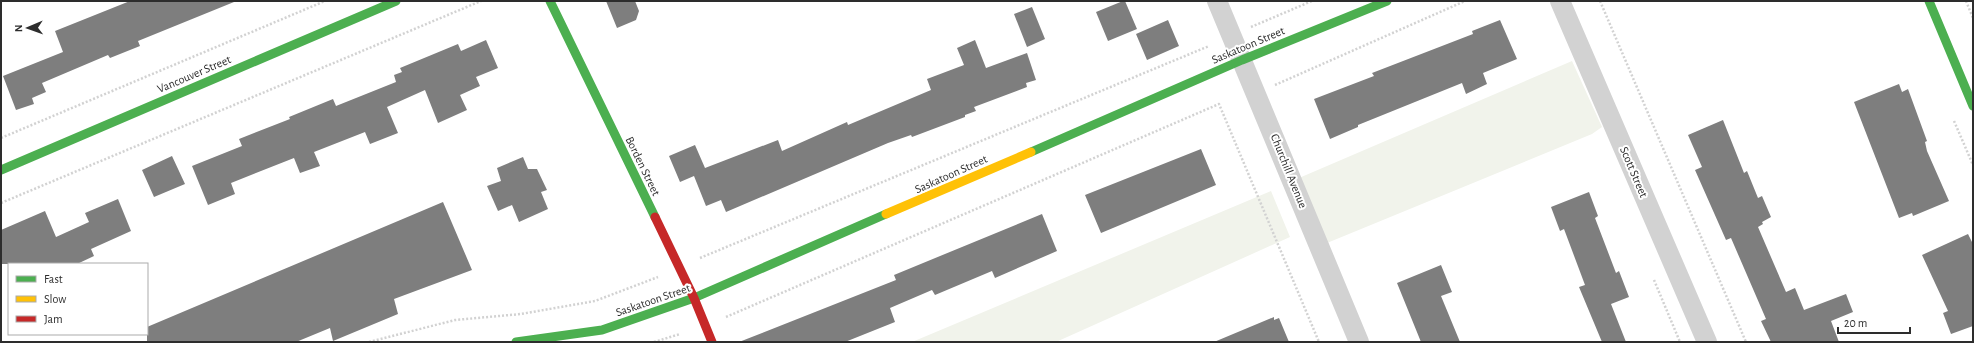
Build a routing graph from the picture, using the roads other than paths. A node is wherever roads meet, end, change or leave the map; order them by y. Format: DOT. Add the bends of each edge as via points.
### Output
graph roads {
  1 [pos="396,1"];
  2 [pos="550,1"];
  3 [pos="1217,1"];
  4 [pos="1387,1"];
  5 [pos="1560,1"];
  6 [pos="1929,1"];
  7 [pos="1242,60"];
  8 [pos="1973,106"];
  9 [pos="1,170"];
  10 [pos="694,298"];
  11 [pos="516,342"];
  12 [pos="712,342"];
  13 [pos="1359,342"];
  14 [pos="1707,342"];
  1 -- 9 [label="street, Vancouver Street"];
  2 -- 10 [label="street, Borden Street"];
  3 -- 7 [label="street, Churchill Avenue"];
  4 -- 7 [label="street, Saskatoon Street"];
  5 -- 14 [label="street, Scott Street"];
  6 -- 8 [label="street"];
  7 -- 10 [label="street, Saskatoon Street"];
  7 -- 13 [label="street, Churchill Avenue"];
  10 -- 11 [label="street, Saskatoon Street" via="602,330"];
  10 -- 12 [label="street, Borden Street"];
}
